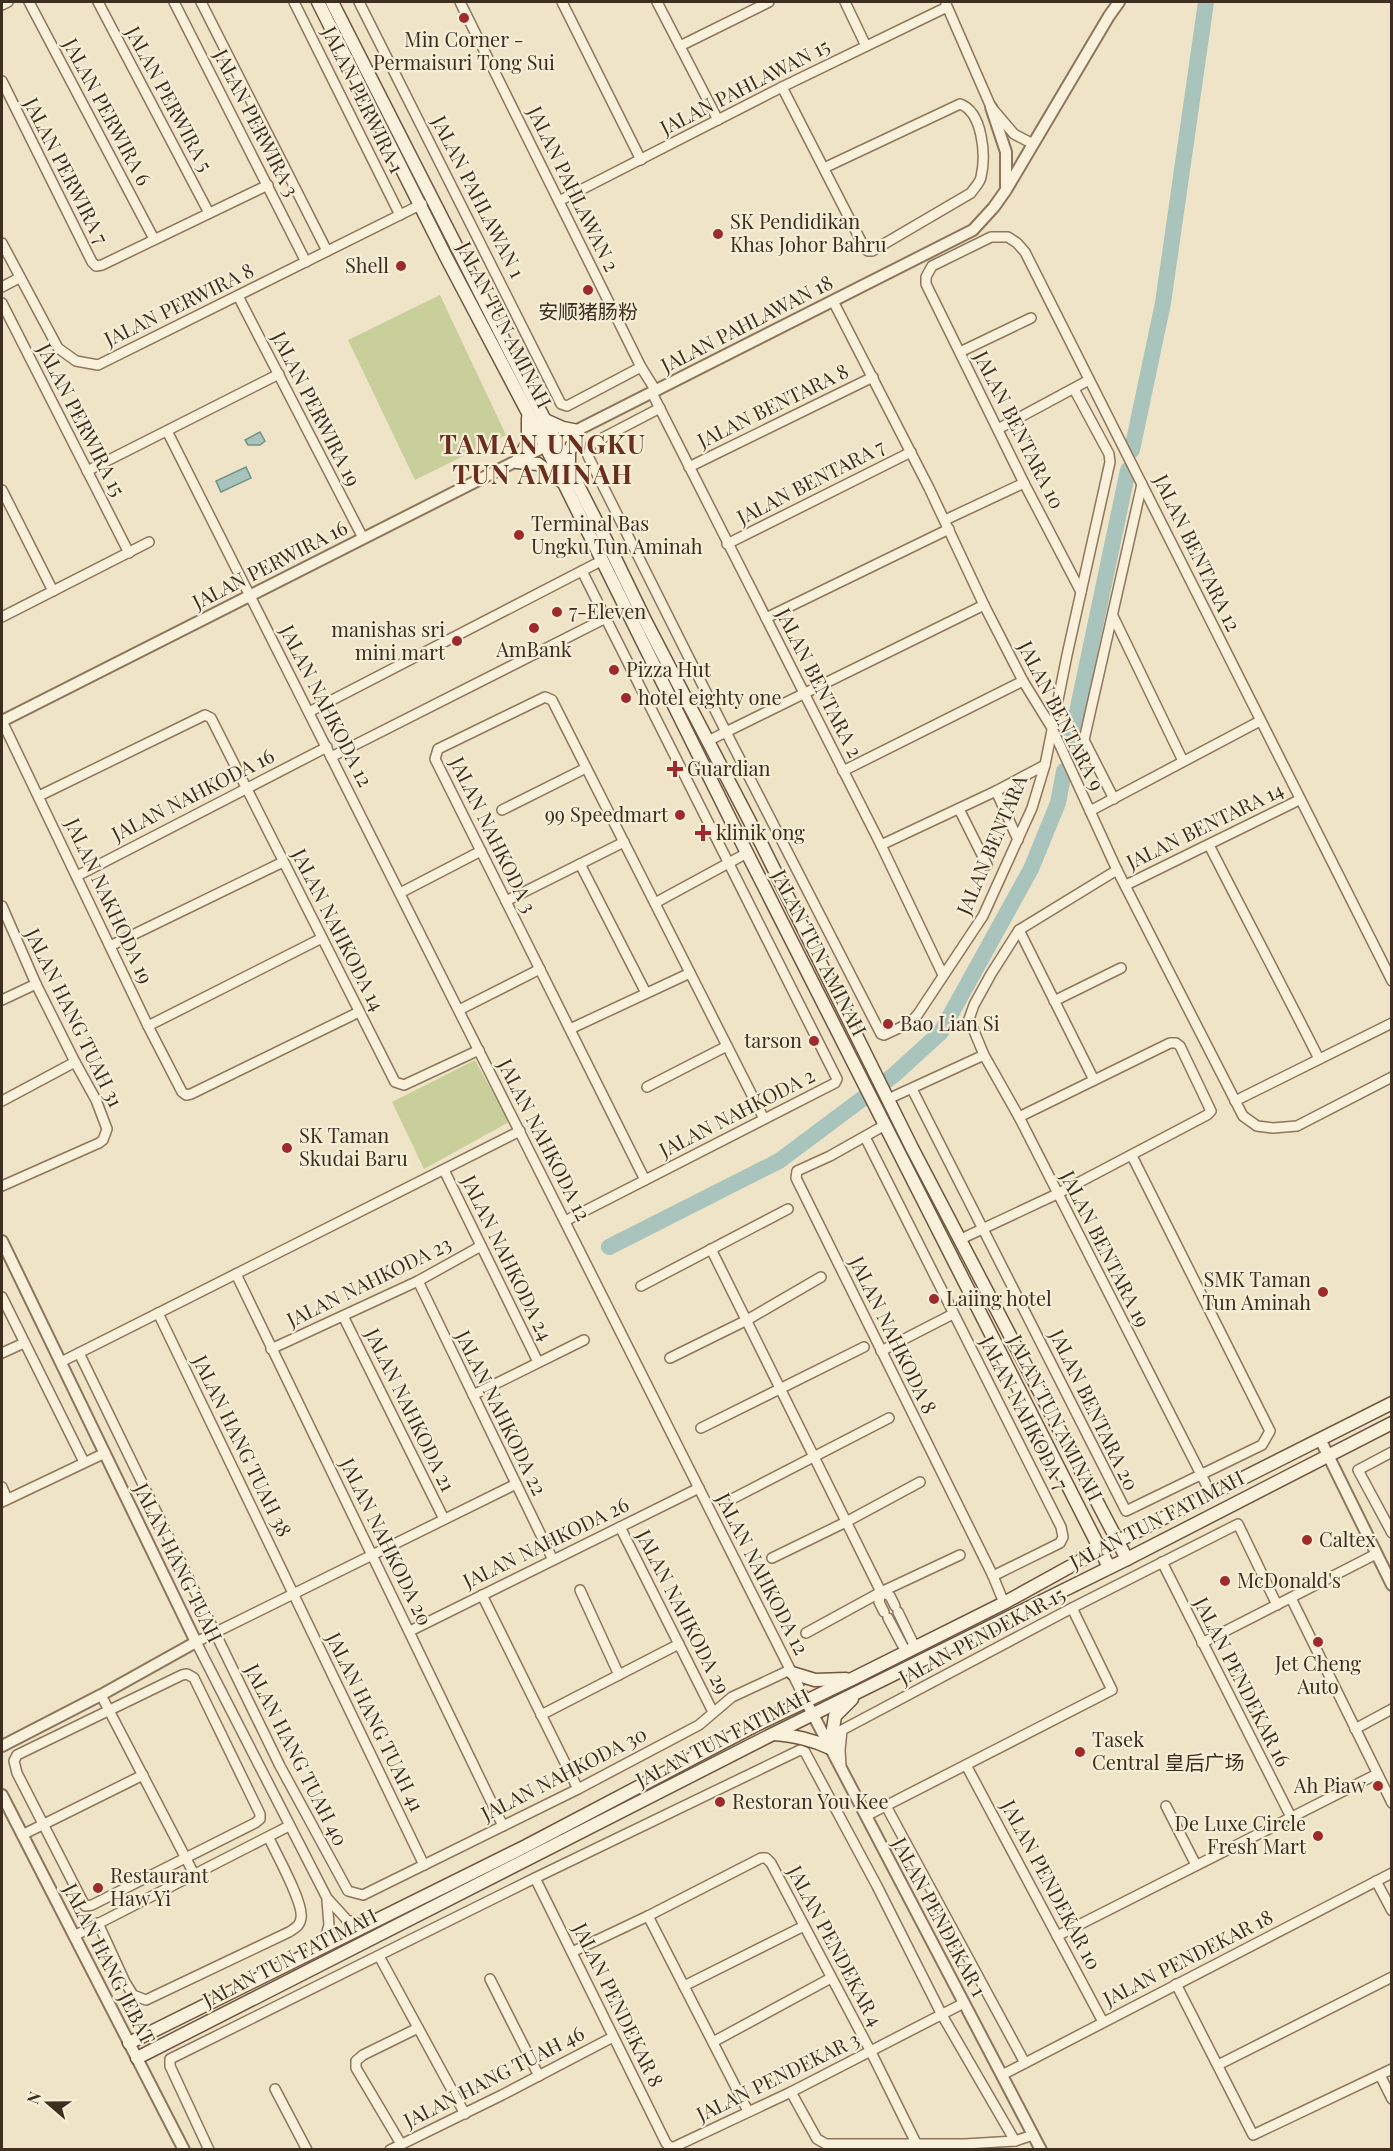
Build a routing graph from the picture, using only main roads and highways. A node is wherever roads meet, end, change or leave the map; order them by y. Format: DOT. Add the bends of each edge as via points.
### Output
graph roads {
  1 [pos="318,2"];
  2 [pos="332,2"];
  3 [pos="527,411"];
  4 [pos="543,418"];
  5 [pos="550,445"];
  6 [pos="570,470"];
  7 [pos="562,482"];
  8 [pos="1392,1404"];
  9 [pos="1392,1423"];
  10 [pos="1118,1541"];
  11 [pos="1100,1550"];
  12 [pos="1127,1559"];
  13 [pos="1109,1567"];
  14 [pos="956,1644"];
  15 [pos="910,1649"];
  16 [pos="791,1672"];
  17 [pos="852,1679"];
  18 [pos="859,1692"];
  19 [pos="773,1734"];
  20 [pos="129,2043"];
  21 [pos="137,2058"];
  1 -- 3 [label="main road, JALAN TUN AMINAH"];
  2 -- 4 [label="main road, JALAN TUN AMINAH"];
  3 -- 5 [label="main road, JALAN TUN AMINAH"];
  3 -- 7 [label="main road" via="528,442 517,462 538,464"];
  4 -- 5 [label="main road, JALAN TUN AMINAH"];
  4 -- 6 [label="main road" via="563,429 578,430 569,452"];
  5 -- 6 [label="main road, JALAN TUN AMINAH"];
  5 -- 7 [label="main road, JALAN TUN AMINAH"];
  6 -- 10 [label="main road, JALAN TUN AMINAH" via="888,1099"];
  7 -- 11 [label="main road, JALAN TUN AMINAH"];
  8 -- 10 [label="main road, JALAN TUN FATIMAH"];
  9 -- 12 [label="main road, JALAN TUN FATIMAH"];
  10 -- 11 [label="main road, JALAN TUN FATIMAH"];
  10 -- 12 [label="main road, JALAN TUN AMINAH"];
  11 -- 13 [label="main road, JALAN TUN AMINAH"];
  11 -- 15 [label="main road, JALAN TUN FATIMAH"];
  12 -- 13 [label="main road, JALAN TUN FATIMAH"];
  13 -- 14 [label="main road, JALAN TUN FATIMAH"];
  14 -- 15 [label="main road" via="948,1641 916,1658 909,1656"];
  14 -- 18 [label="main road, JALAN TUN FATIMAH"];
  15 -- 17 [label="main road, JALAN TUN FATIMAH"];
  16 -- 17 [label="main road" via="815,1680"];
  17 -- 20 [label="main road, JALAN TUN FATIMAH"];
  18 -- 19 [label="main road, JALAN TUN FATIMAH"];
  18 -- 19 [label="main road" via="835,1716 830,1748 812,1739"];
  19 -- 21 [label="main road, JALAN TUN FATIMAH"];
}
